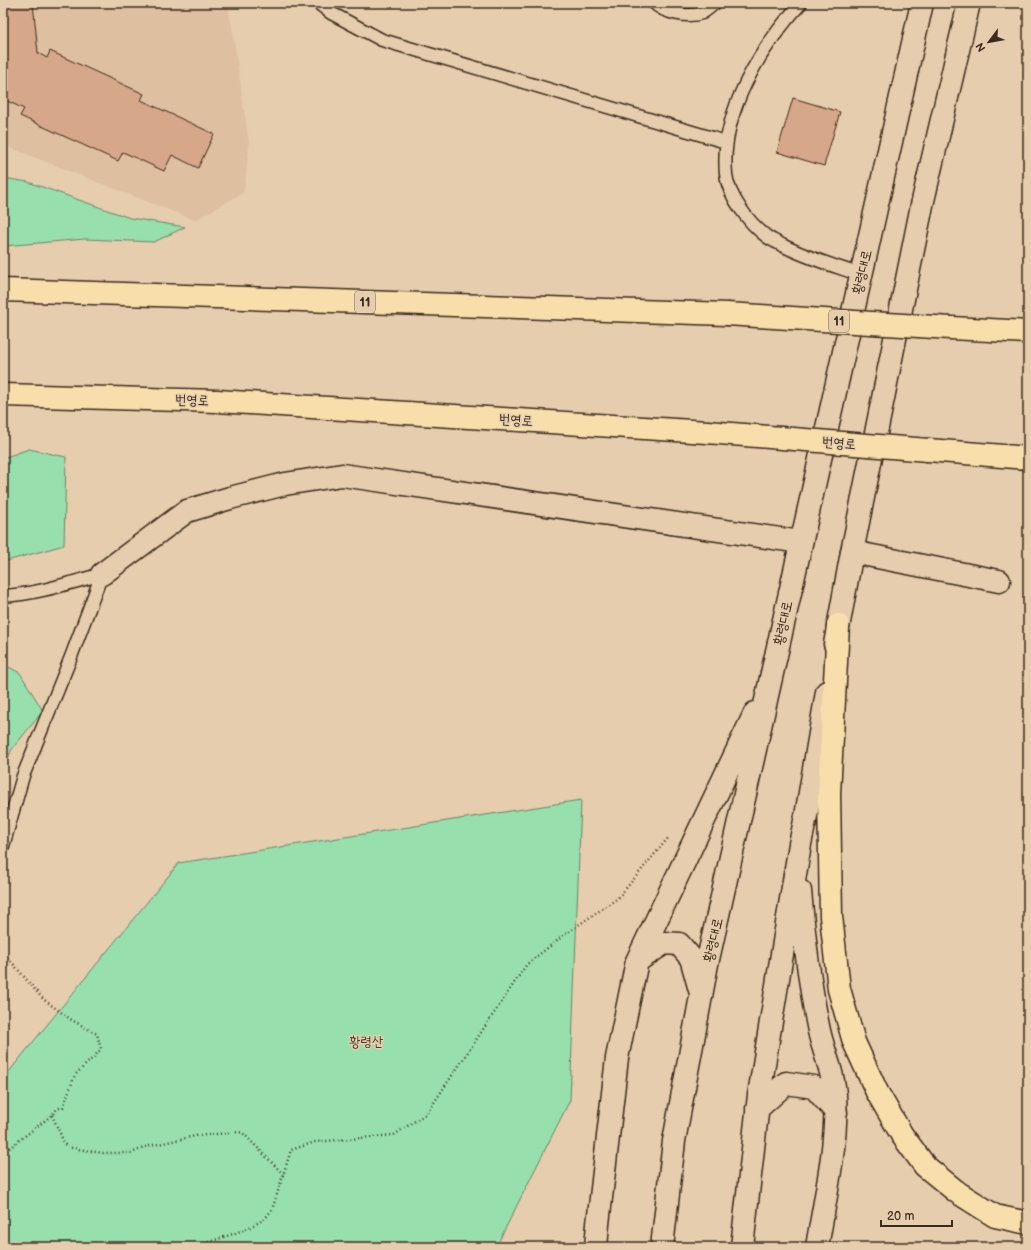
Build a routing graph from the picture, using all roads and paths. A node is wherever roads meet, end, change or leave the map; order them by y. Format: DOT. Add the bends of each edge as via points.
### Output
graph roads {
  1 [pos="318,3"];
  2 [pos="654,3"];
  3 [pos="715,3"];
  4 [pos="801,3"];
  5 [pos="922,3"];
  6 [pos="969,3"];
  7 [pos="726,142"];
  8 [pos="861,275"];
  9 [pos="3,290"];
  10 [pos="1028,332"];
  11 [pos="3,395"];
  12 [pos="996,454"];
  13 [pos="1028,458"];
  14 [pos="1028,463"];
  15 [pos="801,542"];
  16 [pos="852,552"];
  17 [pos="102,574"];
  18 [pos="999,581"];
  19 [pos="3,596"];
  20 [pos="838,625"];
  21 [pos="771,677"];
  22 [pos="672,834"];
  23 [pos="800,844"];
  24 [pos="3,846"];
  25 [pos="3,952"];
  26 [pos="637,960"];
  27 [pos="701,994"];
  28 [pos="757,1109"];
  29 [pos="836,1112"];
  30 [pos="52,1115"];
  31 [pos="3,1153"];
  32 [pos="284,1174"];
  33 [pos="1028,1223"];
  34 [pos="193,1247"];
  35 [pos="596,1247"];
  36 [pos="662,1247"];
  37 [pos="742,1247"];
  38 [pos="817,1247"];
  1 -- 7 [label="lane" via="331,14 382,40"];
  2 -- 3 [label="lane" via="660,8 682,14 703,13"];
  4 -- 7 [label="lane" via="764,49 736,104"];
  5 -- 8 [label="main road, 황령대로"];
  6 -- 16 [label="main road" via="922,205"];
  7 -- 8 [label="lane" via="726,175 733,197 746,217 766,236 797,253"];
  8 -- 15 [label="main road, 황령대로"];
  9 -- 10 [label="highway, 11, bridge" via="727,314"];
  11 -- 12 [label="highway, 번영로, bridge" via="217,401 707,432"];
  12 -- 13 [label="highway, 번영로"];
  12 -- 14 [label="highway"];
  15 -- 17 [label="main road" via="342,475 285,484 188,511"];
  15 -- 21 [label="main road, 황령대로"];
  16 -- 18 [label="main road"];
  16 -- 20 [label="main road"];
  17 -- 19 [label="lane" via="55,587"];
  17 -- 24 [label="lane" via="23,776"];
  20 -- 23 [label="main road"];
  20 -- 33 [label="highway" via="829,793 831,916 839,989 854,1042 877,1092 902,1135 925,1166 957,1192 995,1216"];
  21 -- 26 [label="main road"];
  21 -- 27 [label="main road, 황령대로"];
  22 -- 32 [label="path" via="618,898 527,964 427,1113 394,1135 315,1142 291,1150"];
  23 -- 28 [label="main road"];
  23 -- 29 [label="main road" via="799,888 811,993 818,1029 831,1069"];
  25 -- 30 [label="path" via="43,999 70,1019 97,1034 101,1048 75,1075 63,1107"];
  26 -- 27 [label="main road" via="664,943 679,944 691,958"];
  26 -- 35 [label="main road" via="616,1066"];
  27 -- 36 [label="main road, 황령대로" via="674,1141"];
  28 -- 29 [label="main road" via="786,1083 814,1087"];
  28 -- 37 [label="main road"];
  29 -- 38 [label="main road" via="833,1148"];
  30 -- 31 [label="path"];
  30 -- 32 [label="path" via="66,1147 102,1153 132,1152 195,1136 243,1133"];
  32 -- 34 [label="path" via="273,1207 261,1221"];
}
